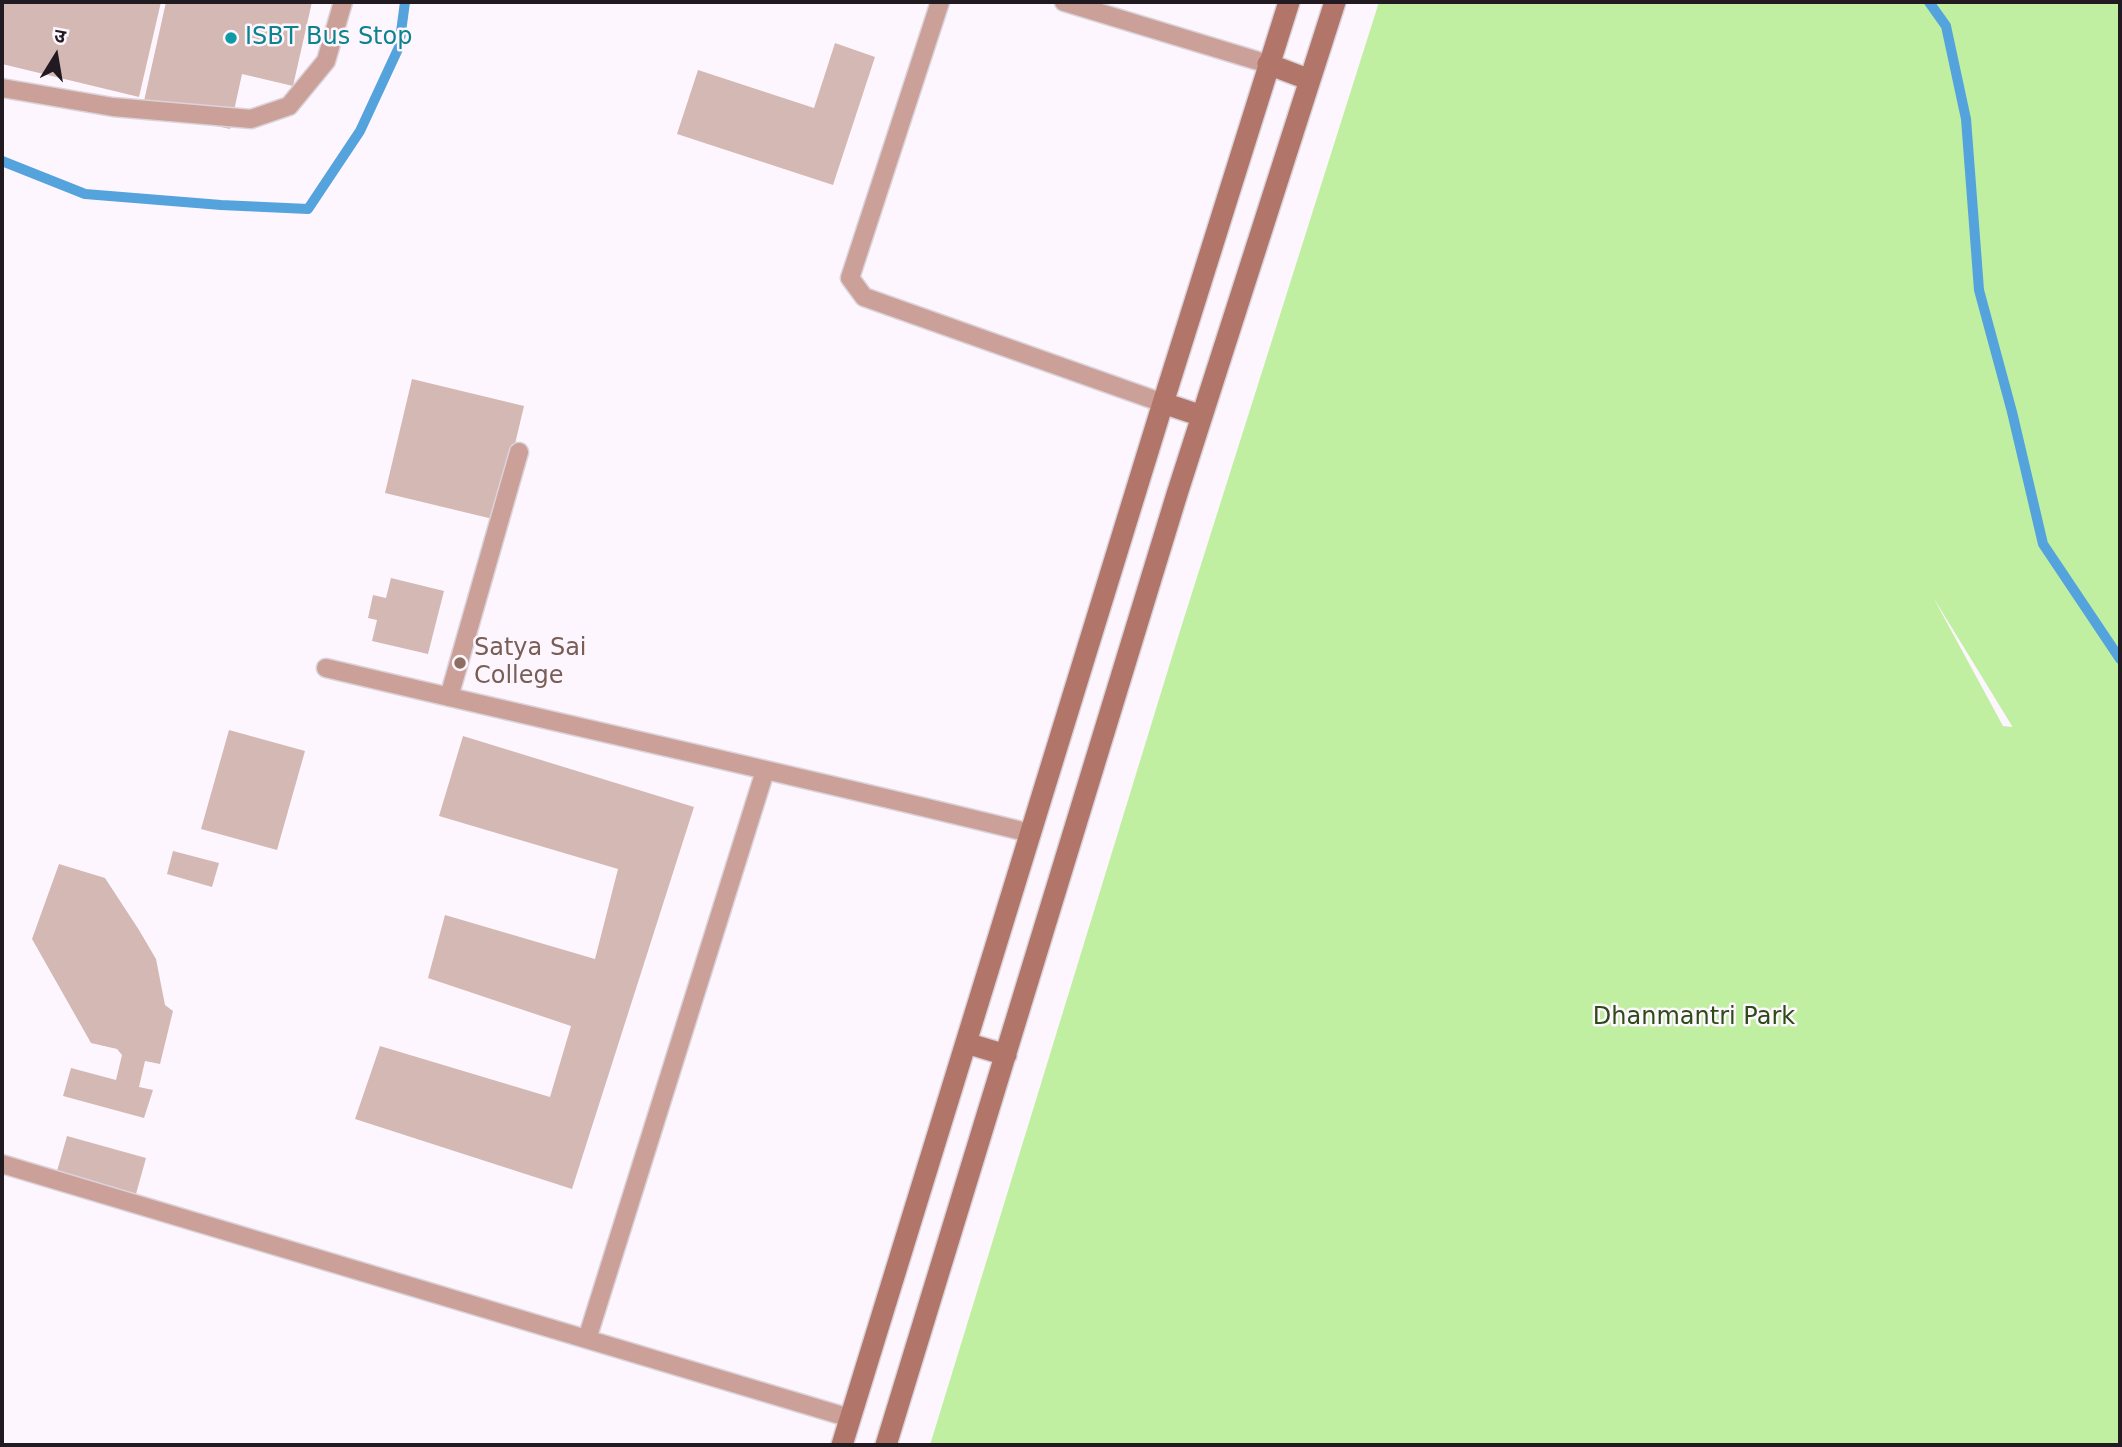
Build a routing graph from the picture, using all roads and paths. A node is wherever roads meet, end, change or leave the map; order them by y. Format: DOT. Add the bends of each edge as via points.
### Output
graph roads {
  1 [pos="343,2"];
  2 [pos="940,2"];
  3 [pos="1064,2"];
  4 [pos="1289,2"];
  5 [pos="1335,2"];
  6 [pos="1268,64"];
  7 [pos="1310,80"];
  8 [pos="2,88"];
  9 [pos="1163,403"];
  10 [pos="1202,416"];
  11 [pos="519,452"];
  12 [pos="327,668"];
  13 [pos="449,697"];
  14 [pos="765,771"];
  15 [pos="1030,834"];
  16 [pos="966,1043"];
  17 [pos="1006,1055"];
  18 [pos="2,1164"];
  19 [pos="587,1339"];
  20 [pos="850,1418"];
  21 [pos="842,1445"];
  22 [pos="886,1445"];
  1 -- 8 [label="lane" via="326,61 289,106 251,119 113,107"];
  2 -- 9 [label="lane" via="850,278 864,297"];
  3 -- 6 [label="lane"];
  4 -- 6 [label="main road"];
  5 -- 7 [label="main road"];
  6 -- 7 [label="main road"];
  6 -- 9 [label="main road"];
  7 -- 10 [label="main road"];
  9 -- 10 [label="main road"];
  9 -- 15 [label="main road"];
  10 -- 17 [label="main road"];
  11 -- 13 [label="lane"];
  12 -- 13 [label="lane"];
  13 -- 14 [label="lane"];
  14 -- 15 [label="lane"];
  14 -- 19 [label="lane"];
  15 -- 16 [label="main road"];
  16 -- 17 [label="main road"];
  16 -- 20 [label="main road"];
  17 -- 22 [label="main road"];
  18 -- 19 [label="lane"];
  19 -- 20 [label="lane"];
  20 -- 21 [label="main road"];
}
